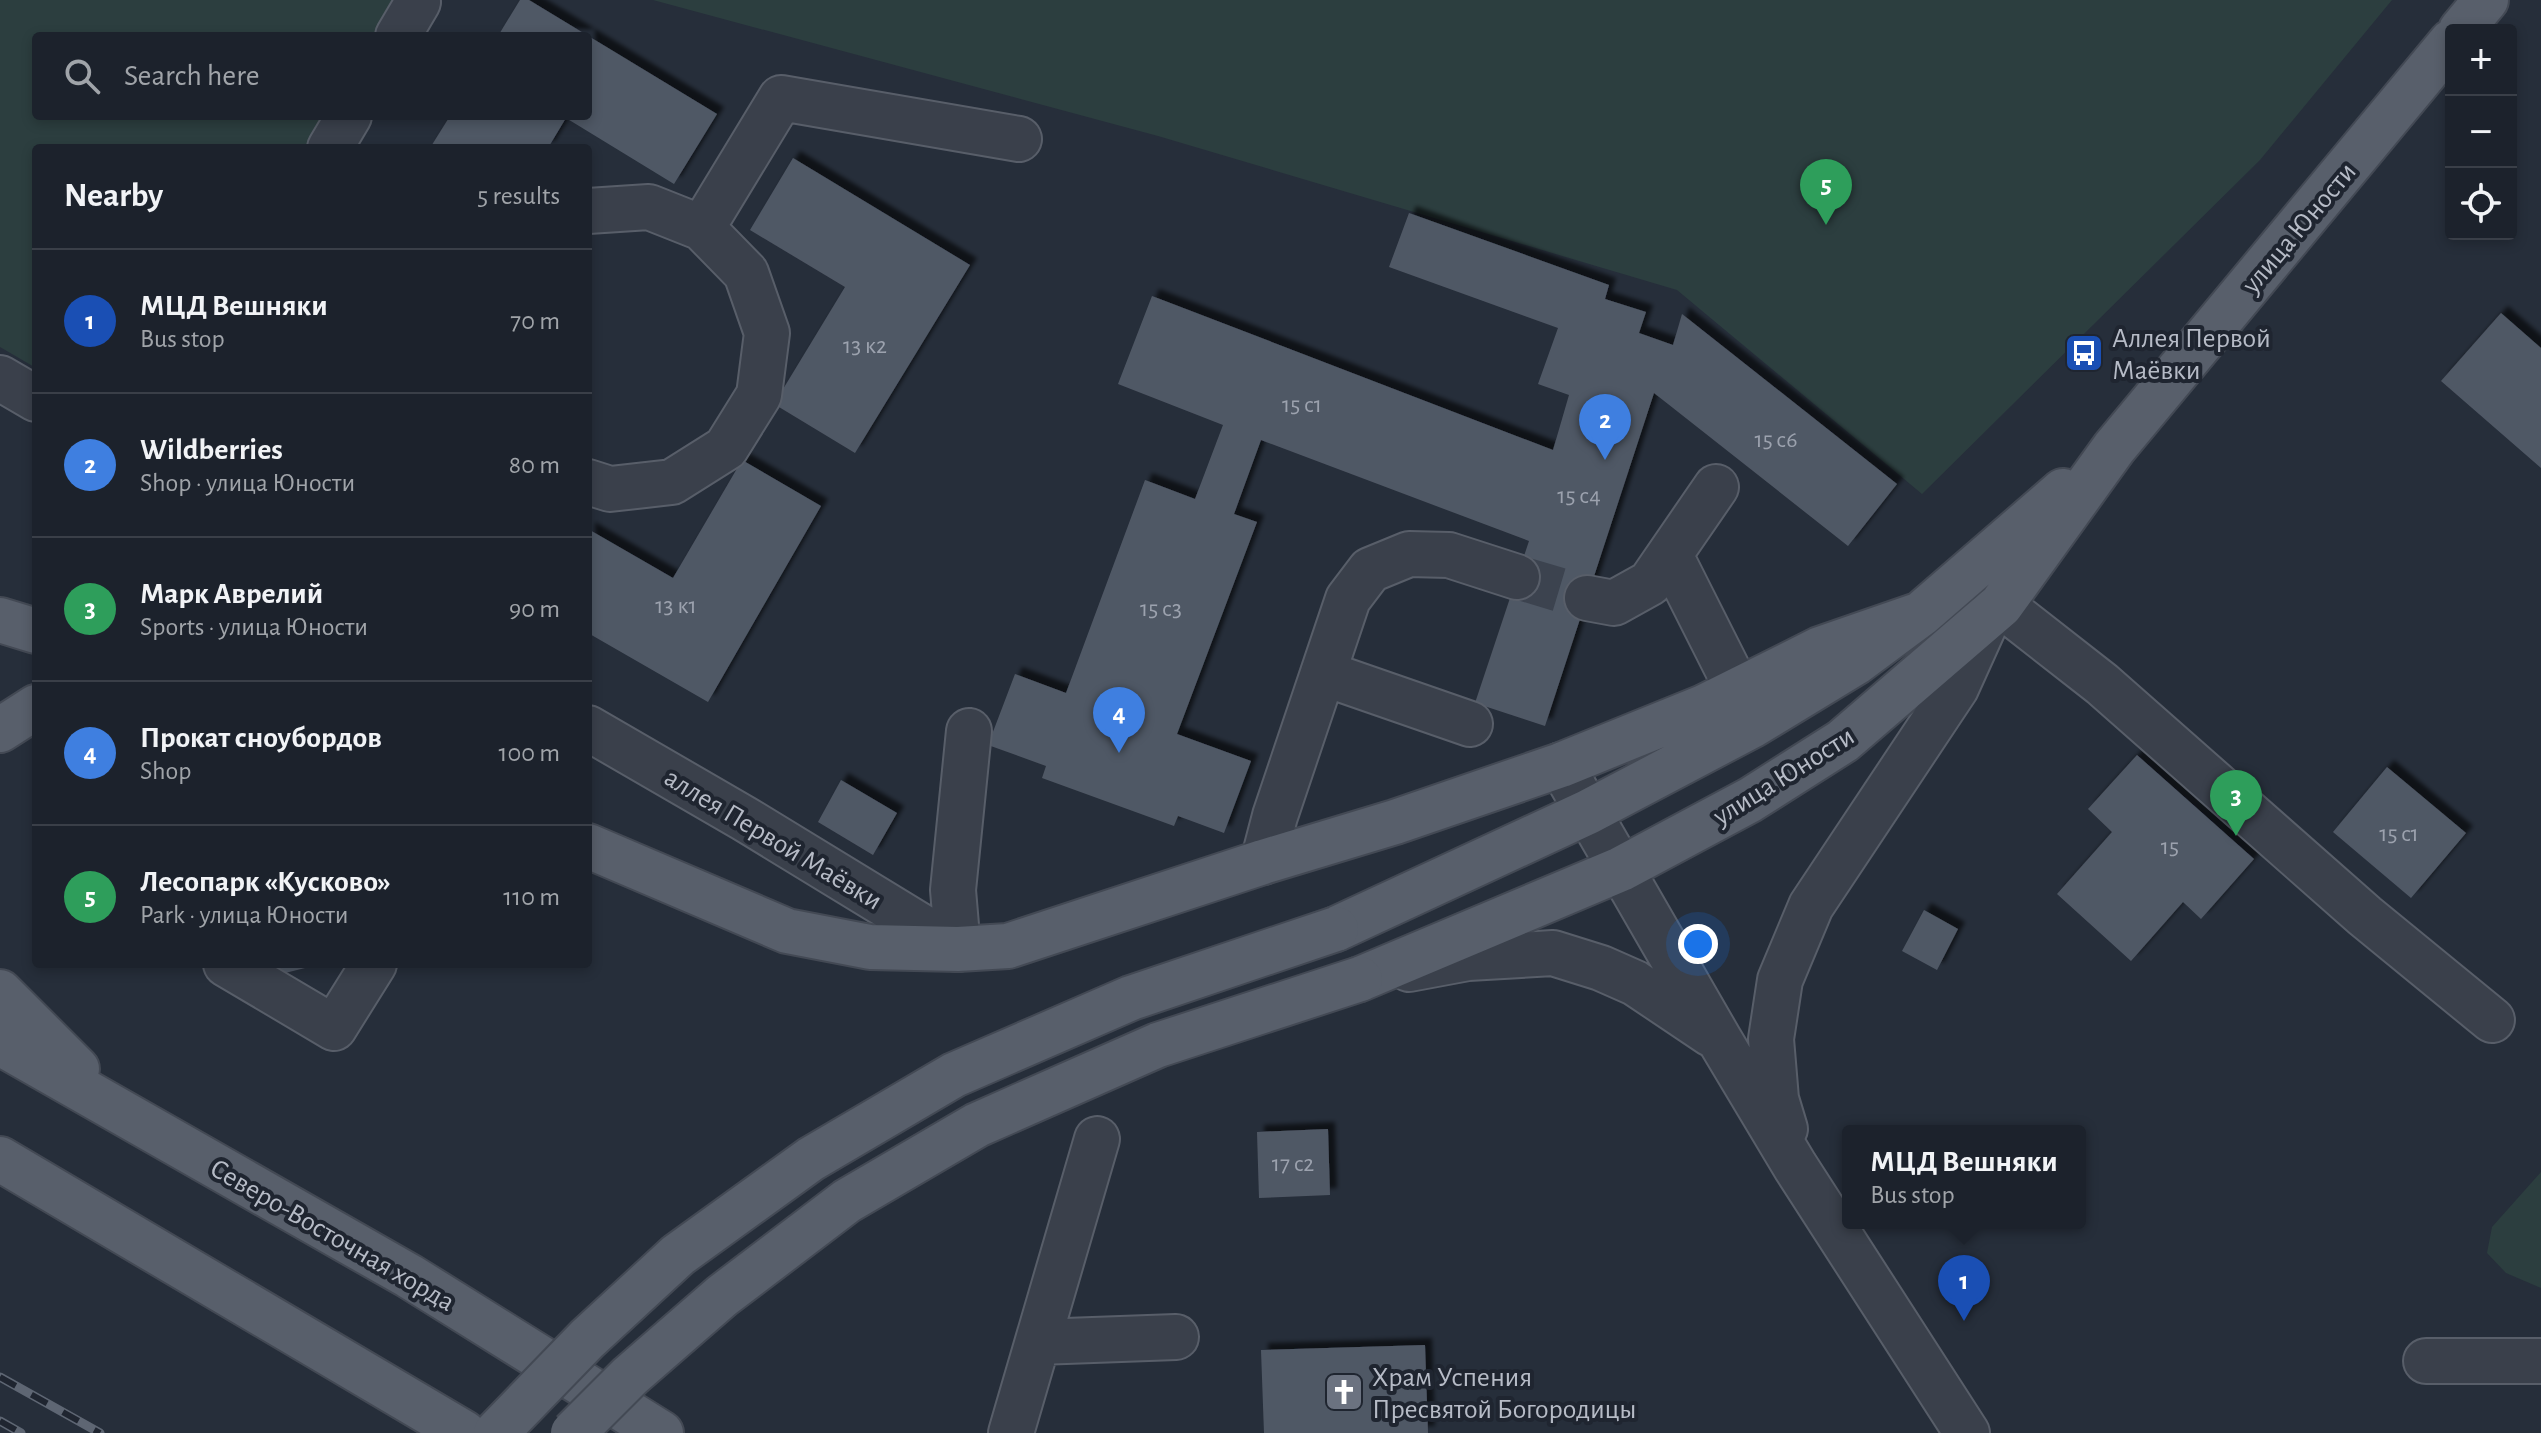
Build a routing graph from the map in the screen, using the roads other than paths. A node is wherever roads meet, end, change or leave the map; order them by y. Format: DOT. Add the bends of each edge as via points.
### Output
graph roads {
  1 [pos="2486,0"];
  2 [pos="2466,24"];
  3 [pos="2445,49"];
  4 [pos="347,120"];
  5 [pos="1019,139"];
  6 [pos="332,144"];
  7 [pos="592,211"];
  8 [pos="702,228"];
  9 [pos="0,378"];
  10 [pos="32,397"];
  11 [pos="2114,448"];
  12 [pos="592,483"];
  13 [pos="1716,487"];
  14 [pos="1670,555"];
  15 [pos="1517,577"];
  16 [pos="1587,598"];
  17 [pos="1995,610"];
  18 [pos="1921,614"];
  19 [pos="0,620"];
  20 [pos="32,630"];
  21 [pos="1323,673"];
  22 [pos="1738,690"];
  23 [pos="32,710"];
  24 [pos="1470,724"];
  25 [pos="0,730"];
  26 [pos="592,730"];
  27 [pos="969,731"];
  28 [pos="1561,765"];
  29 [pos="1588,812"];
  30 [pos="592,848"];
  31 [pos="1263,862"];
  32 [pos="1621,869"];
  33 [pos="958,949"];
  34 [pos="233,968"];
  35 [pos="372,968"];
  36 [pos="1360,979"];
  37 [pos="0,992"];
  38 [pos="2492,1020"];
  39 [pos="1719,1039"];
  40 [pos="0,1043"];
  41 [pos="115,1108"];
  42 [pos="1097,1139"];
  43 [pos="0,1159"];
  44 [pos="1795,1166"];
  45 [pos="1176,1337"];
  46 [pos="1038,1342"];
  47 [pos="2426,1361"];
  48 [pos="2541,1361"];
  49 [pos="464,1433"];
  50 [pos="496,1433"];
  51 [pos="573,1433"];
  52 [pos="661,1433"];
  53 [pos="1011,1433"];
  54 [pos="1967,1433"];
  1 -- 2 [label="main road"];
  3 -- 11 [label="main road, улица Юности"];
  4 -- 6 [label="street"];
  5 -- 8 [label="street" via="781,98"];
  7 -- 8 [label="street" via="649,207"];
  8 -- 12 [label="street" via="746,273 767,333 759,395 726,448 672,482 610,489"];
  9 -- 10 [label="street"];
  11 -- 17 [label="main road, улица Юности"];
  11 -- 18 [label="main road, улица Юности"];
  13 -- 14 [label="street"];
  14 -- 16 [label="street" via="1650,583 1614,603"];
  14 -- 22 [label="street"];
  15 -- 21 [label="street" via="1449,555 1409,554 1370,570 1348,599"];
  17 -- 32 [label="main road, улица Юности" via="1843,741 1750,800"];
  17 -- 38 [label="street" via="2102,684 2365,916"];
  17 -- 44 [label="street" via="1956,688 1811,906 1780,980 1771,1039 1776,1099"];
  18 -- 22 [label="main road" via="1820,649"];
  18 -- 29 [label="main road, улица Юности" via="1855,663 1766,717"];
  19 -- 20 [label="main road"];
  21 -- 24 [label="street"];
  21 -- 31 [label="street"];
  22 -- 28 [label="main road"];
  23 -- 25 [label="main road"];
  26 -- 33 [label="street, аллея Первой Маёвки"];
  27 -- 33 [label="street" via="953,890"];
  28 -- 29 [label="street"];
  28 -- 31 [label="main road"];
  29 -- 32 [label="street"];
  29 -- 50 [label="main road, улица Юности, bridge" via="1336,929 1131,998 967,1069 811,1159 678,1255"];
  30 -- 33 [label="main road" via="787,931 870,947"];
  31 -- 33 [label="main road" via="1008,946"];
  32 -- 36 [label="main road, улица Юности"];
  32 -- 39 [label="street"];
  34 -- 35 [label="street" via="334,1028"];
  36 -- 39 [label="street" via="1468,958 1553,953 1635,983"];
  36 -- 51 [label="main road, улица Юности, bridge" via="1158,1045 977,1125 847,1201 734,1287"];
  37 -- 41 [label="main road"];
  39 -- 44 [label="street"];
  40 -- 41 [label="main road, Северо-Восточная хорда"];
  41 -- 52 [label="main road, Северо-Восточная хорда" via="409,1276"];
  42 -- 46 [label="street"];
  43 -- 49 [label="main road"];
  44 -- 54 [label="street"];
  45 -- 46 [label="street"];
  46 -- 53 [label="street"];
  47 -- 48 [label="street"];
}
